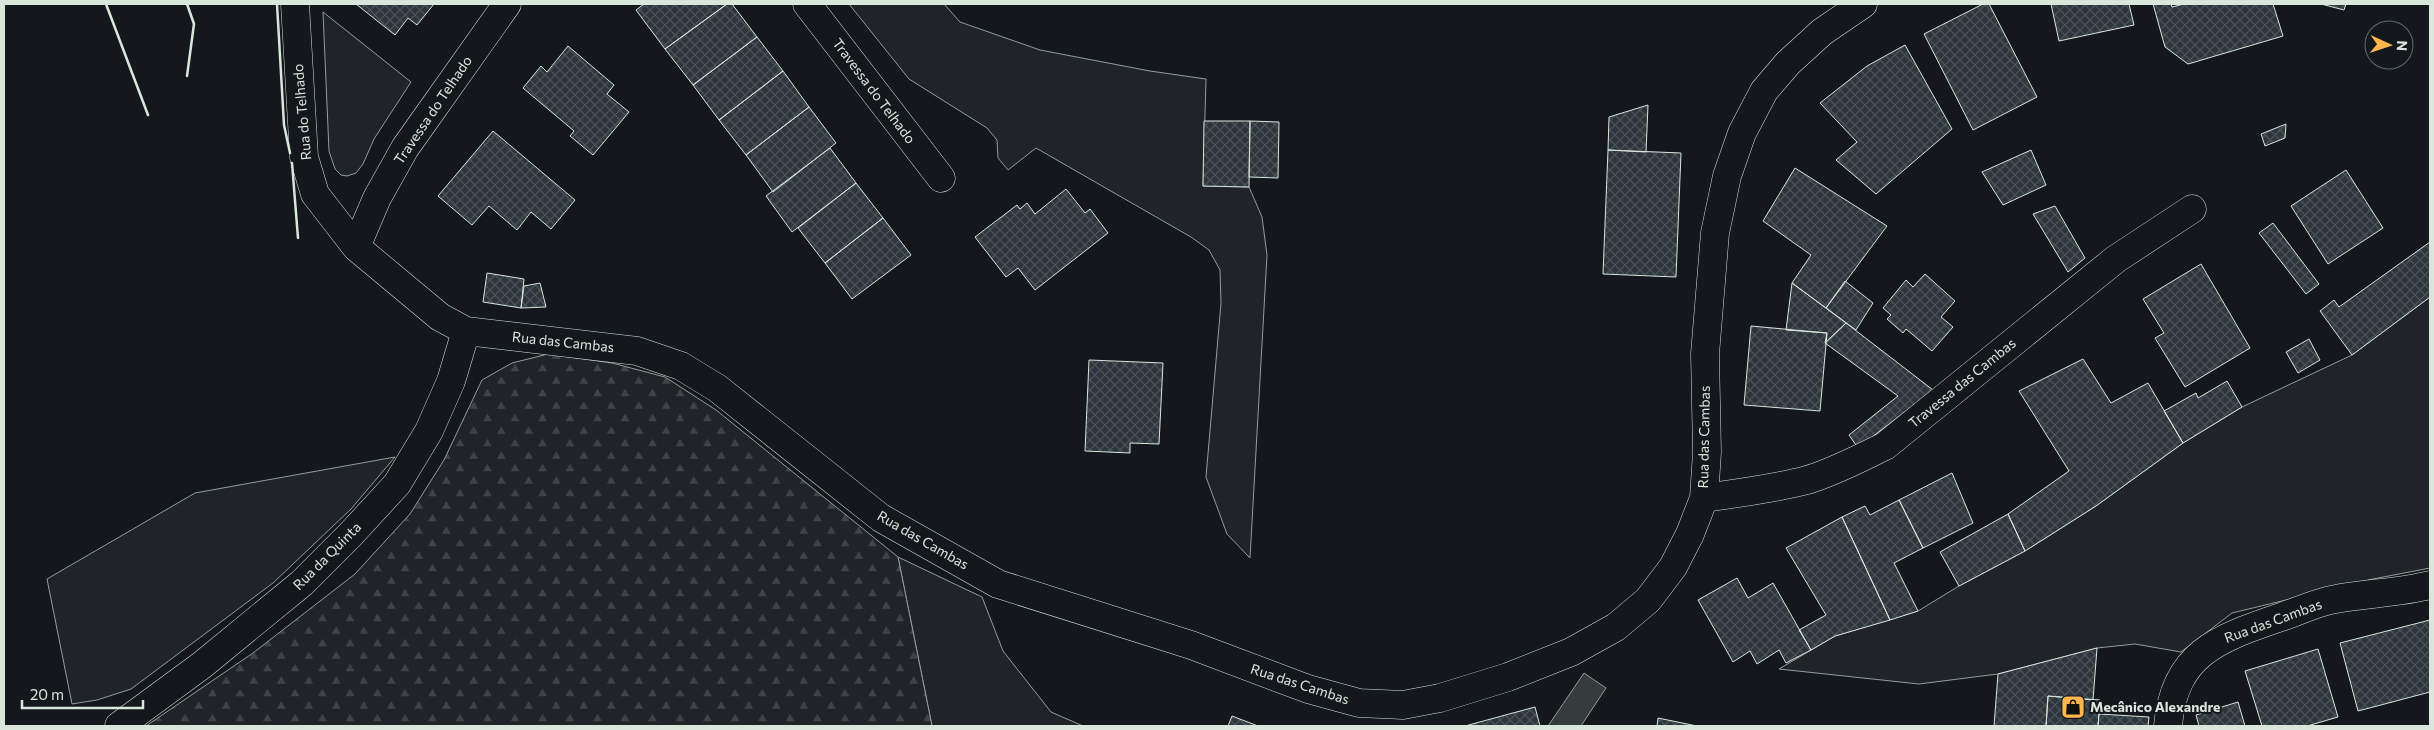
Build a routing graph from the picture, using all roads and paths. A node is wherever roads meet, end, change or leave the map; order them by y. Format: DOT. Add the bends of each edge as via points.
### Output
graph roads {
  1 [pos="295,4"];
  2 [pos="507,4"];
  3 [pos="807,4"];
  4 [pos="1863,4"];
  5 [pos="940,178"];
  6 [pos="2192,209"];
  7 [pos="356,248"];
  8 [pos="466,331"];
  9 [pos="1704,498"];
  10 [pos="2430,585"];
  11 [pos="119,726"];
  12 [pos="2168,726"];
  1 -- 7 [label="street, Rua do Telhado" via="304,157 315,194"];
  2 -- 7 [label="street, Travessa do Telhado" via="405,148 377,198"];
  3 -- 5 [label="street, Travessa do Telhado"];
  4 -- 9 [label="street, Rua das Cambas" via="1822,32 1788,63 1764,91 1742,133 1727,176 1715,233 1705,354 1707,452"];
  6 -- 9 [label="street, Travessa das Cambas" via="2116,259 1885,446 1808,479"];
  7 -- 8 [label="street, Rua do Telhado" via="440,317"];
  8 -- 9 [label="street, Rua das Cambas" via="638,351 681,366 717,388 881,518 998,584 1191,646 1308,689 1359,703 1403,705 1457,693 1571,652 1616,627 1648,600 1673,567"];
  8 -- 11 [label="street, Rua da Quinta" via="451,381 433,423 397,484 302,583 202,665"];
  10 -- 12 [label="street, Rua das Cambas" via="2334,599 2231,634 2201,653 2180,678 2170,705"];
}
